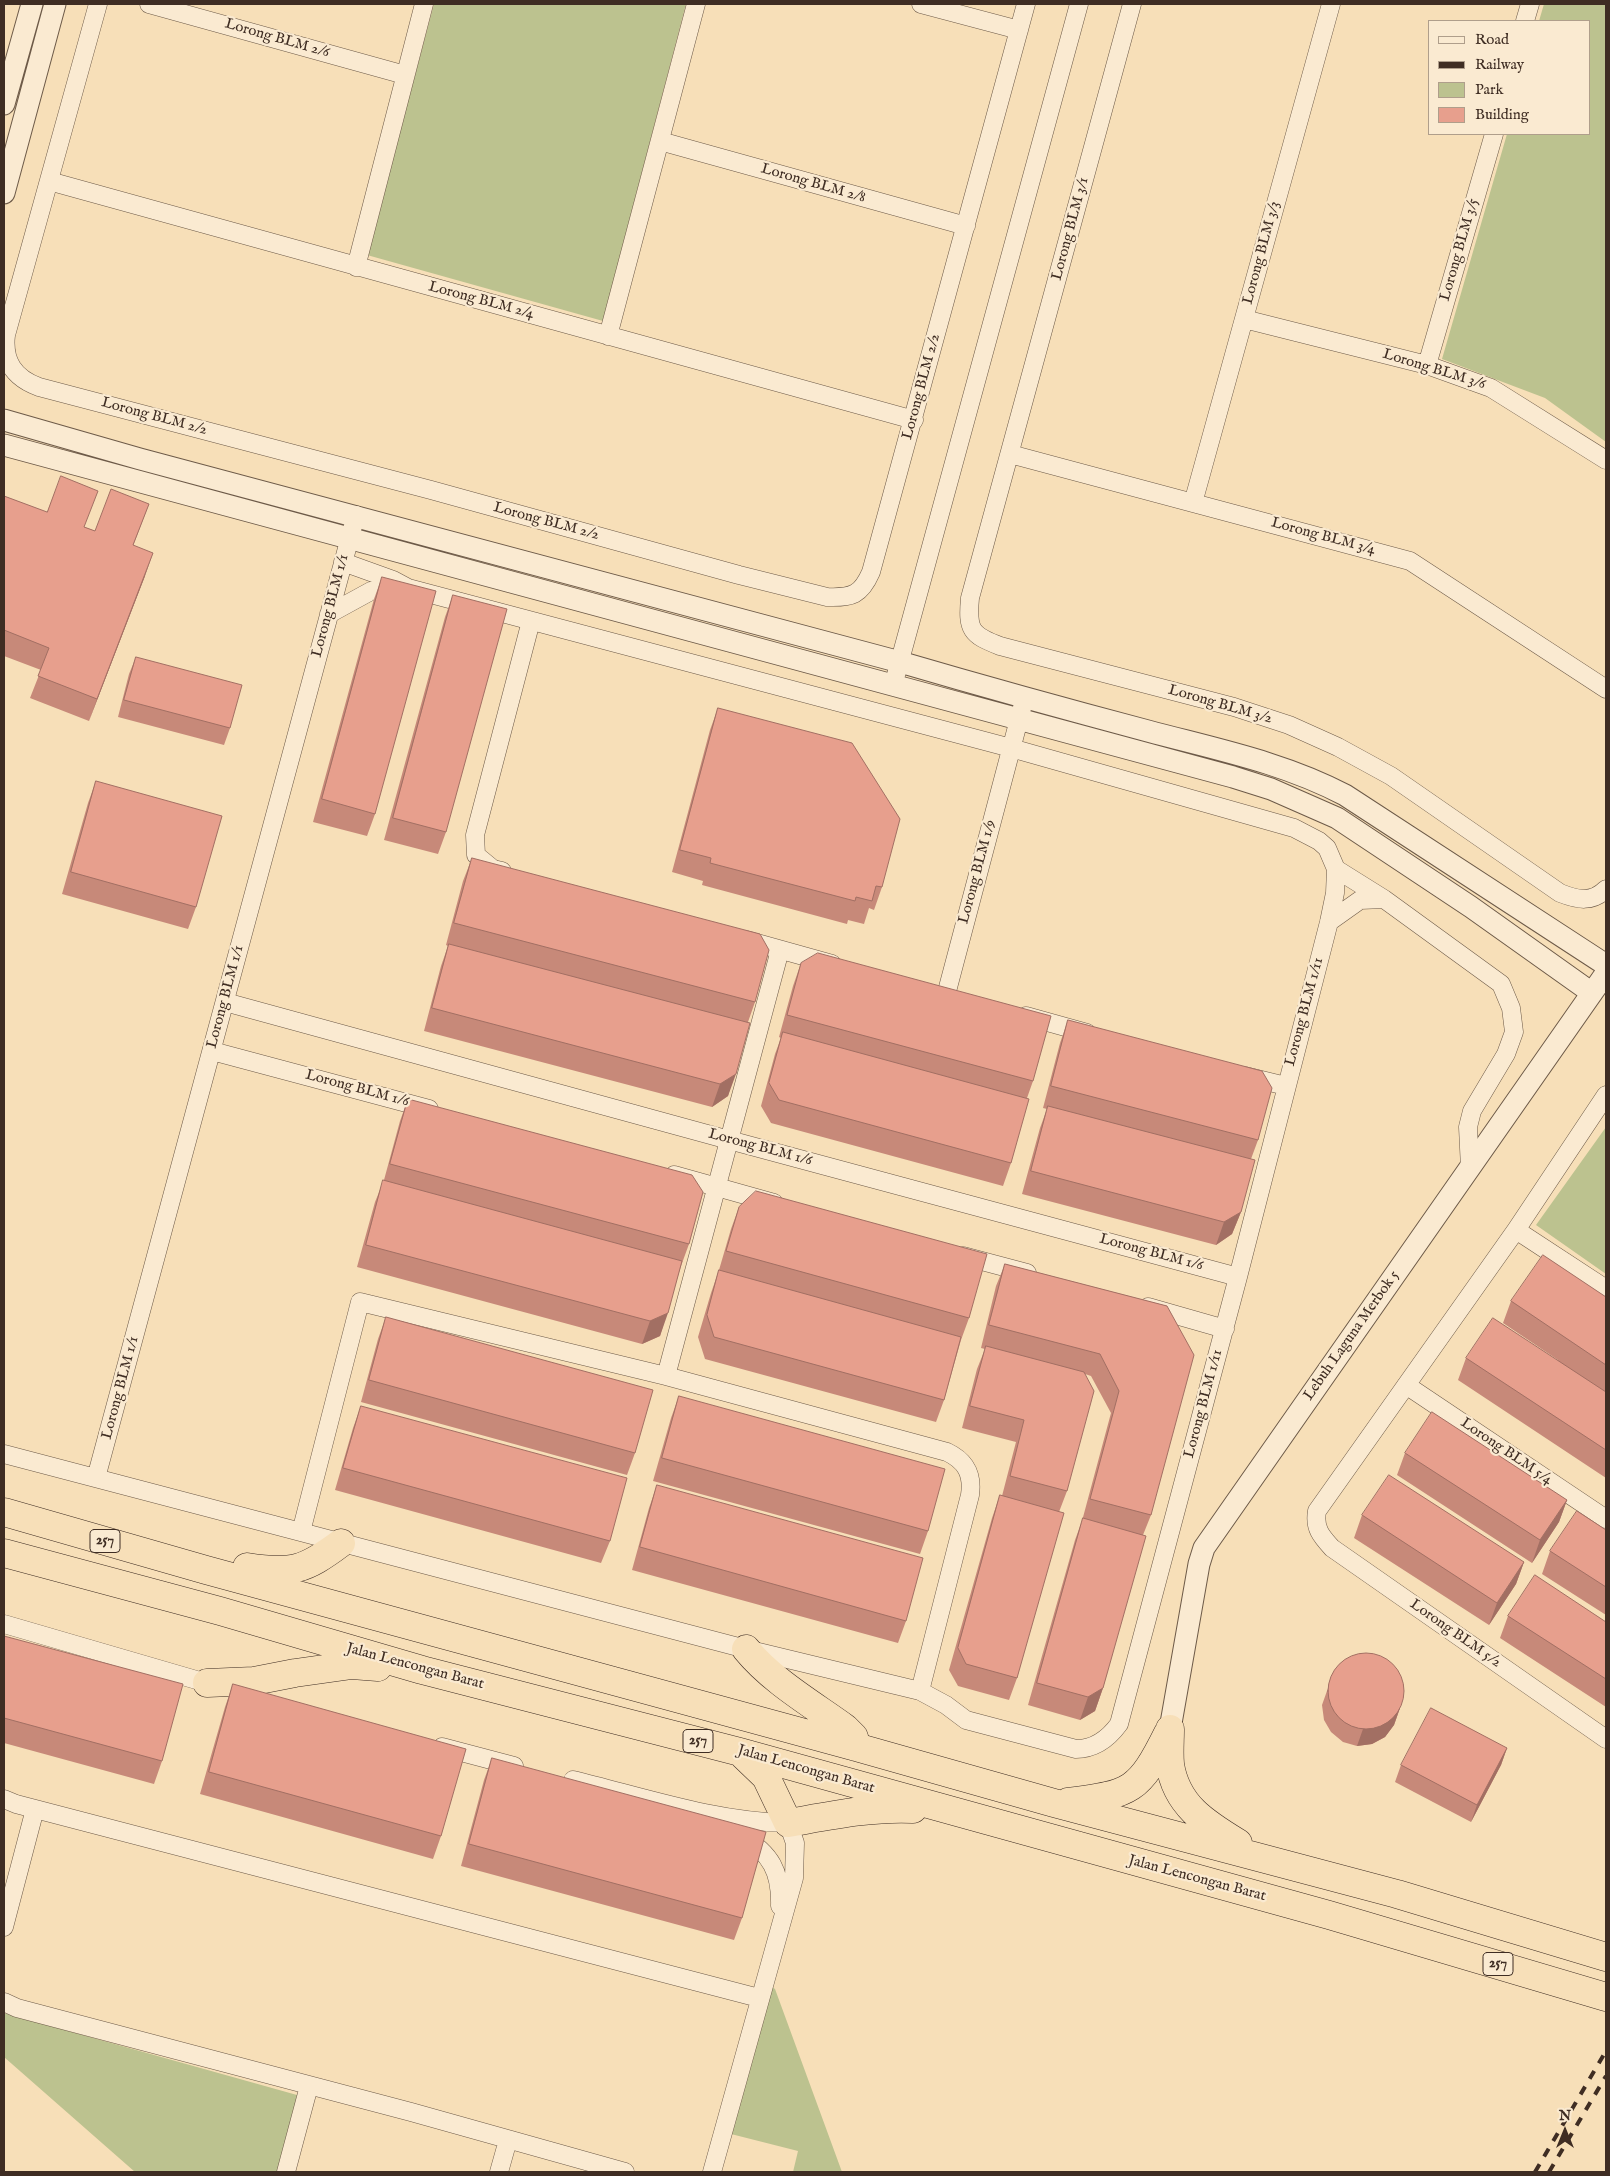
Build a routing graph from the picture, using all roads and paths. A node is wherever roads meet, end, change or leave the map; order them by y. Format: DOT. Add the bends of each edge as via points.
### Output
graph roads {
  1 [pos="32,4"];
  2 [pos="55,4"];
  3 [pos="98,4"];
  4 [pos="148,4"];
  5 [pos="424,4"];
  6 [pos="696,4"];
  7 [pos="920,4"];
  8 [pos="1026,4"];
  9 [pos="1079,4"];
  10 [pos="1132,4"];
  11 [pos="1331,4"];
  12 [pos="1530,4"];
  13 [pos="1525,20"];
  14 [pos="1019,30"];
  15 [pos="10,59"];
  16 [pos="38,66"];
  17 [pos="404,75"];
  18 [pos="4,104"];
  19 [pos="1494,135"];
  20 [pos="660,141"];
  21 [pos="49,181"];
  22 [pos="4,194"];
  23 [pos="966,226"];
  24 [pos="356,266"];
  25 [pos="1244,319"];
  26 [pos="608,336"];
  27 [pos="1427,366"];
  28 [pos="4,420"];
  29 [pos="914,420"];
  30 [pos="4,445"];
  31 [pos="1010,454"];
  32 [pos="1606,460"];
  33 [pos="1193,503"];
  34 [pos="356,515"];
  35 [pos="350,539"];
  36 [pos="343,562"];
  37 [pos="408,588"];
  38 [pos="329,614"];
  39 [pos="531,621"];
  40 [pos="900,662"];
  41 [pos="893,686"];
  42 [pos="1606,689"];
  43 [pos="1021,709"];
  44 [pos="1011,748"];
  45 [pos="1336,869"];
  46 [pos="520,876"];
  47 [pos="1606,889"];
  48 [pos="1384,899"];
  49 [pos="1329,922"];
  50 [pos="733,937"];
  51 [pos="780,950"];
  52 [pos="1606,965"];
  53 [pos="844,968"];
  54 [pos="1606,973"];
  55 [pos="927,990"];
  56 [pos="1592,993"];
  57 [pos="946,995"];
  58 [pos="964,1000"];
  59 [pos="225,1002"];
  60 [pos="1009,1012"];
  61 [pos="1100,1036"];
  62 [pos="212,1051"];
  63 [pos="1230,1071"];
  64 [pos="1286,1086"];
  65 [pos="1606,1095"];
  66 [pos="445,1113"];
  67 [pos="729,1140"];
  68 [pos="1470,1168"];
  69 [pos="661,1172"];
  70 [pos="717,1187"];
  71 [pos="794,1208"];
  72 [pos="1516,1230"];
  73 [pos="946,1251"];
  74 [pos="1238,1277"];
  75 [pos="1042,1278"];
  76 [pos="1606,1290"];
  77 [pos="1128,1302"];
  78 [pos="1224,1329"];
  79 [pos="666,1376"];
  80 [pos="1406,1385"];
  81 [pos="4,1454"];
  82 [pos="96,1478"];
  83 [pos="4,1512"];
  84 [pos="1606,1519"];
  85 [pos="301,1532"];
  86 [pos="342,1543"];
  87 [pos="4,1553"];
  88 [pos="206,1570"];
  89 [pos="4,1624"];
  90 [pos="746,1649"];
  91 [pos="422,1670"];
  92 [pos="207,1683"];
  93 [pos="920,1691"];
  94 [pos="262,1698"];
  95 [pos="1170,1729"];
  96 [pos="1606,1739"];
  97 [pos="426,1743"];
  98 [pos="856,1747"];
  99 [pos="740,1752"];
  100 [pos="529,1770"];
  101 [pos="558,1777"];
  102 [pos="8,1803"];
  103 [pos="1054,1803"];
  104 [pos="36,1809"];
  105 [pos="950,1810"];
  106 [pos="702,1812"];
  107 [pos="788,1823"];
  108 [pos="1261,1858"];
  109 [pos="4,1927"];
  110 [pos="780,1929"];
  111 [pos="1606,1956"];
  112 [pos="1606,1997"];
  113 [pos="760,1998"];
  114 [pos="4,2002"];
  115 [pos="309,2086"];
  116 [pos="508,2140"];
  117 [pos="286,2172"];
  118 [pos="500,2172"];
  119 [pos="625,2172"];
  120 [pos="712,2172"];
  1 -- 15 [label="street"];
  2 -- 16 [label="street"];
  3 -- 21 [label="street, Lorong BLM 2/2"];
  4 -- 17 [label="street, Lorong BLM 2/6"];
  5 -- 17 [label="street"];
  6 -- 20 [label="street"];
  7 -- 14 [label="street"];
  8 -- 14 [label="street, Lorong BLM 2/2"];
  9 -- 40 [label="street"];
  10 -- 31 [label="street, Lorong BLM 3/1"];
  11 -- 25 [label="street, Lorong BLM 3/3"];
  12 -- 13 [label="street"];
  14 -- 23 [label="street, Lorong BLM 2/2"];
  15 -- 16 [label="street"];
  15 -- 18 [label="street"];
  16 -- 22 [label="street"];
  17 -- 24 [label="street"];
  19 -- 27 [label="street, Lorong BLM 3/5"];
  20 -- 23 [label="street, Lorong BLM 2/8"];
  20 -- 26 [label="street"];
  21 -- 24 [label="street, Lorong BLM 2/4"];
  21 -- 29 [label="street, Lorong BLM 2/2" via="5,347 10,367 26,382 39,387 827,597 854,594 865,586"];
  23 -- 29 [label="street, Lorong BLM 2/2"];
  24 -- 26 [label="street, Lorong BLM 2/4"];
  25 -- 27 [label="street, Lorong BLM 3/6"];
  25 -- 33 [label="street, Lorong BLM 3/3"];
  26 -- 29 [label="street, Lorong BLM 2/4"];
  27 -- 32 [label="street, Lorong BLM 3/6" via="1491,388"];
  28 -- 34 [label="street"];
  30 -- 35 [label="street"];
  31 -- 33 [label="street, Lorong BLM 3/4"];
  31 -- 47 [label="street, Lorong BLM 3/2" via="970,598 970,623 980,638 1289,725 1391,776 1560,893 1587,900"];
  33 -- 42 [label="street, Lorong BLM 3/4" via="1410,561"];
  34 -- 35 [label="street, Lorong BLM 1/1"];
  34 -- 40 [label="street"];
  35 -- 36 [label="street, Lorong BLM 1/1"];
  35 -- 41 [label="street"];
  36 -- 37 [label="street"];
  36 -- 38 [label="street, Lorong BLM 1/1"];
  37 -- 38 [label="street" via="371,591"];
  37 -- 39 [label="street"];
  38 -- 59 [label="street, Lorong BLM 1/1"];
  39 -- 44 [label="street"];
  39 -- 46 [label="street" via="475,835 476,855 493,869"];
  40 -- 41 [label="street"];
  40 -- 43 [label="street"];
  41 -- 43 [label="street"];
  43 -- 44 [label="street, Lorong BLM 1/9"];
  43 -- 52 [label="street" via="1273,764 1313,778 1368,810"];
  43 -- 56 [label="street" via="1271,789 1337,818"];
  44 -- 45 [label="street" via="1282,823 1319,841 1327,848"];
  44 -- 57 [label="street, Lorong BLM 1/9"];
  45 -- 48 [label="street"];
  45 -- 49 [label="street, Lorong BLM 1/11"];
  48 -- 49 [label="street" via="1360,900"];
  48 -- 68 [label="street" via="1501,984 1511,1008 1514,1032 1506,1054 1472,1111 1468,1127"];
  49 -- 64 [label="street, Lorong BLM 1/11"];
  50 -- 51 [label="street"];
  51 -- 53 [label="street"];
  51 -- 67 [label="street"];
  54 -- 56 [label="street, Lebuh Laguna Merbok 5"];
  55 -- 57 [label="street"];
  56 -- 68 [label="street, Lebuh Laguna Merbok 5"];
  57 -- 58 [label="street"];
  59 -- 62 [label="street, Lorong BLM 1/1"];
  59 -- 67 [label="street, Lorong BLM 1/6"];
  60 -- 61 [label="street"];
  62 -- 66 [label="street, Lorong BLM 1/6"];
  62 -- 82 [label="street, Lorong BLM 1/1"];
  63 -- 64 [label="street"];
  64 -- 74 [label="street, Lorong BLM 1/11"];
  65 -- 72 [label="street"];
  67 -- 70 [label="street"];
  67 -- 74 [label="street, Lorong BLM 1/6"];
  68 -- 95 [label="street, Lebuh Laguna Merbok 5" via="1204,1548"];
  69 -- 70 [label="street"];
  70 -- 71 [label="street"];
  70 -- 79 [label="street"];
  72 -- 76 [label="street"];
  72 -- 80 [label="street"];
  73 -- 75 [label="street"];
  74 -- 78 [label="street, Lorong BLM 1/11"];
  77 -- 78 [label="street"];
  78 -- 93 [label="street, Lorong BLM 1/11" via="1119,1724 1112,1733 1101,1743 1087,1749 1076,1749 966,1720 939,1700"];
  79 -- 85 [label="street" via="360,1302"];
  79 -- 93 [label="street" via="947,1452 965,1464 970,1475 970,1495"];
  80 -- 84 [label="street, Lorong BLM 5/4"];
  80 -- 96 [label="street, Lorong BLM 5/2" via="1317,1511 1315,1519 1321,1537 1332,1548"];
  81 -- 82 [label="street, Lorong BLM 1/11"];
  82 -- 85 [label="street, Lorong BLM 1/11"];
  83 -- 88 [label="highway, 257"];
  85 -- 86 [label="street, Lorong BLM 1/11"];
  86 -- 88 [label="highway" via="319,1560 282,1572 234,1565"];
  86 -- 90 [label="street, Lorong BLM 1/11"];
  87 -- 91 [label="highway, Jalan Lencongan Barat / 257"];
  88 -- 98 [label="highway, 257"];
  89 -- 92 [label="street"];
  90 -- 93 [label="street, Lorong BLM 1/11"];
  90 -- 98 [label="highway" via="773,1675 854,1736"];
  91 -- 92 [label="highway" via="352,1665 254,1681"];
  91 -- 99 [label="highway, Jalan Lencongan Barat / 257"];
  92 -- 94 [label="street"];
  95 -- 103 [label="highway" via="1151,1767 1128,1790"];
  95 -- 108 [label="highway" via="1170,1764 1188,1806 1203,1821"];
  97 -- 100 [label="street"];
  98 -- 103 [label="highway, 257"];
  99 -- 105 [label="highway, Jalan Lencongan Barat / 257"];
  99 -- 107 [label="highway" via="766,1777"];
  101 -- 106 [label="street"];
  102 -- 104 [label="street"];
  103 -- 108 [label="highway, 257"];
  104 -- 109 [label="street"];
  104 -- 113 [label="street"];
  105 -- 107 [label="highway" via="896,1808"];
  105 -- 112 [label="highway, Jalan Lencongan Barat / 257" via="1329,1915"];
  106 -- 107 [label="street" via="768,1823"];
  106 -- 110 [label="street" via="756,1844 772,1864 781,1885"];
  107 -- 110 [label="street" via="795,1843 794,1878"];
  108 -- 111 [label="highway, 257" via="1398,1894"];
  110 -- 113 [label="street"];
  113 -- 120 [label="street"];
  114 -- 115 [label="street" via="119,2037"];
  115 -- 116 [label="street"];
  115 -- 117 [label="street"];
  116 -- 118 [label="street"];
  116 -- 119 [label="street"];
}
